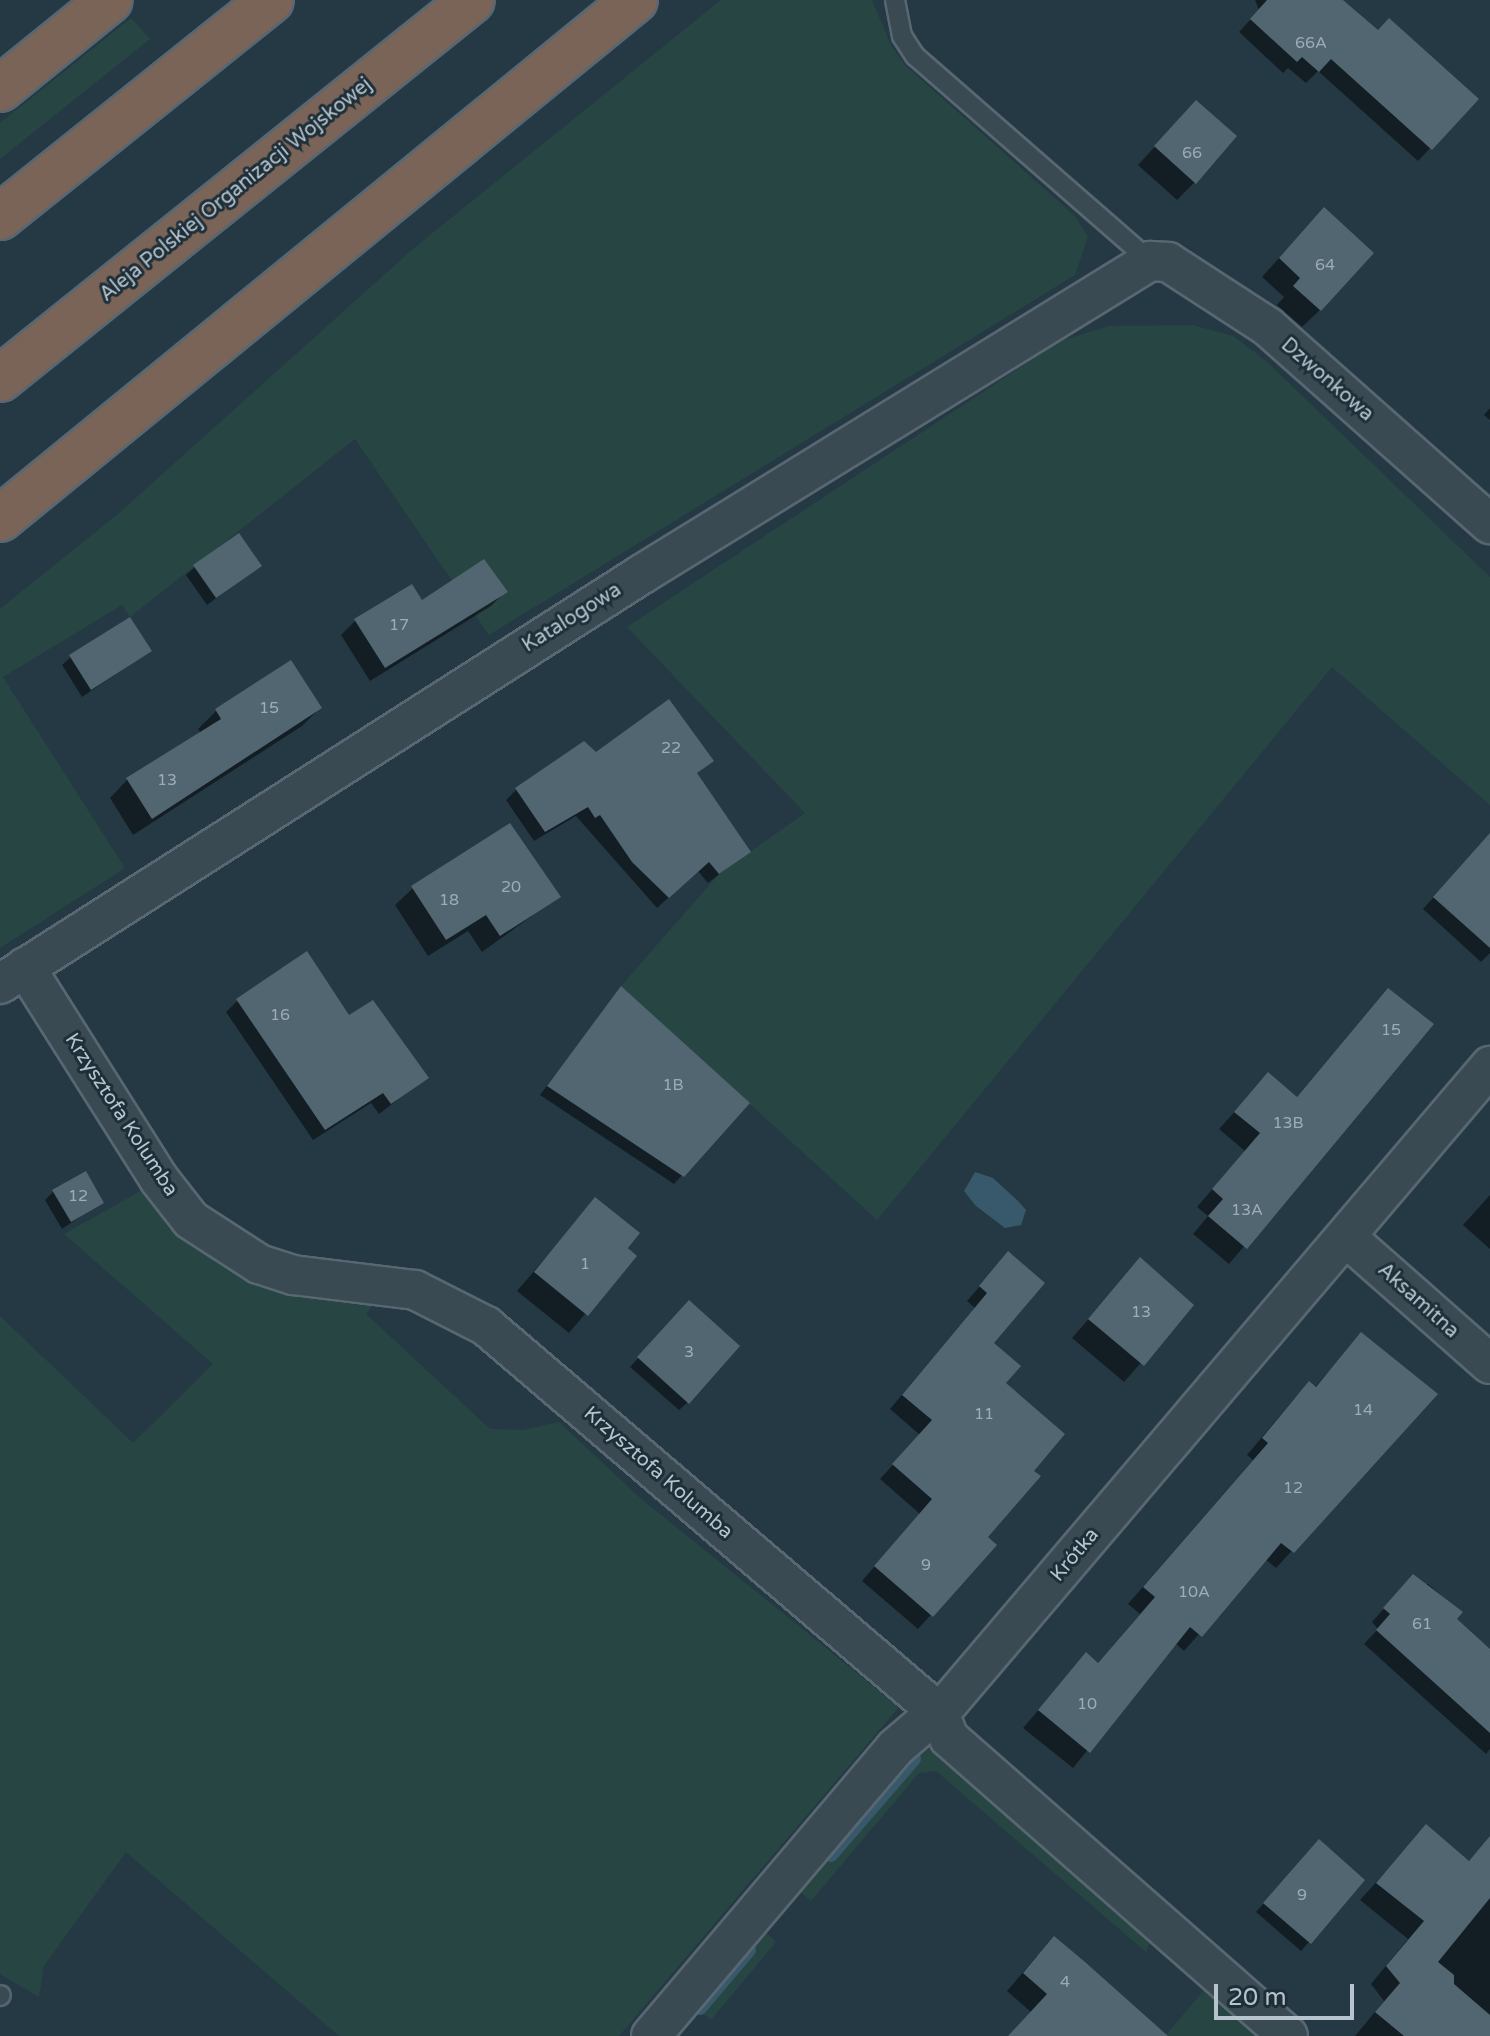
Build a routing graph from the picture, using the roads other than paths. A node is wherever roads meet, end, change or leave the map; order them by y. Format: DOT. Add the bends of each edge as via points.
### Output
graph roads {
  1 [pos="110,0"];
  2 [pos="271,0"];
  3 [pos="472,0"];
  4 [pos="635,0"];
  5 [pos="895,0"];
  6 [pos="0,89"];
  7 [pos="0,217"];
  8 [pos="1150,261"];
  9 [pos="0,379"];
  10 [pos="0,519"];
  11 [pos="1490,524"];
  12 [pos="13,976"];
  13 [pos="1490,1066"];
  14 [pos="1346,1237"];
  15 [pos="1490,1364"];
  16 [pos="939,1713"];
  17 [pos="651,2036"];
  18 [pos="1288,2036"];
  1 -- 6 [label="highway"];
  2 -- 7 [label="highway"];
  3 -- 9 [label="highway, Aleja Polskiej Organizacji Wojskowej"];
  4 -- 10 [label="highway"];
  5 -- 8 [label="lane" via="902,36 915,56"];
  8 -- 11 [label="street, Dzwonkowa" via="1168,262 1268,327"];
  8 -- 12 [label="street, Katalogowa" via="682,549"];
  12 -- 16 [label="street, Krzysztofa Kolumba" via="191,1220 259,1264 293,1275 415,1290 486,1326"];
  13 -- 14 [label="street, Krótka"];
  14 -- 15 [label="street, Aksamitna"];
  14 -- 16 [label="street, Krótka"];
  16 -- 17 [label="street, Krótka" via="895,1748"];
  16 -- 18 [label="street, Krzysztofa Kolumba" via="949,1738"];
}
